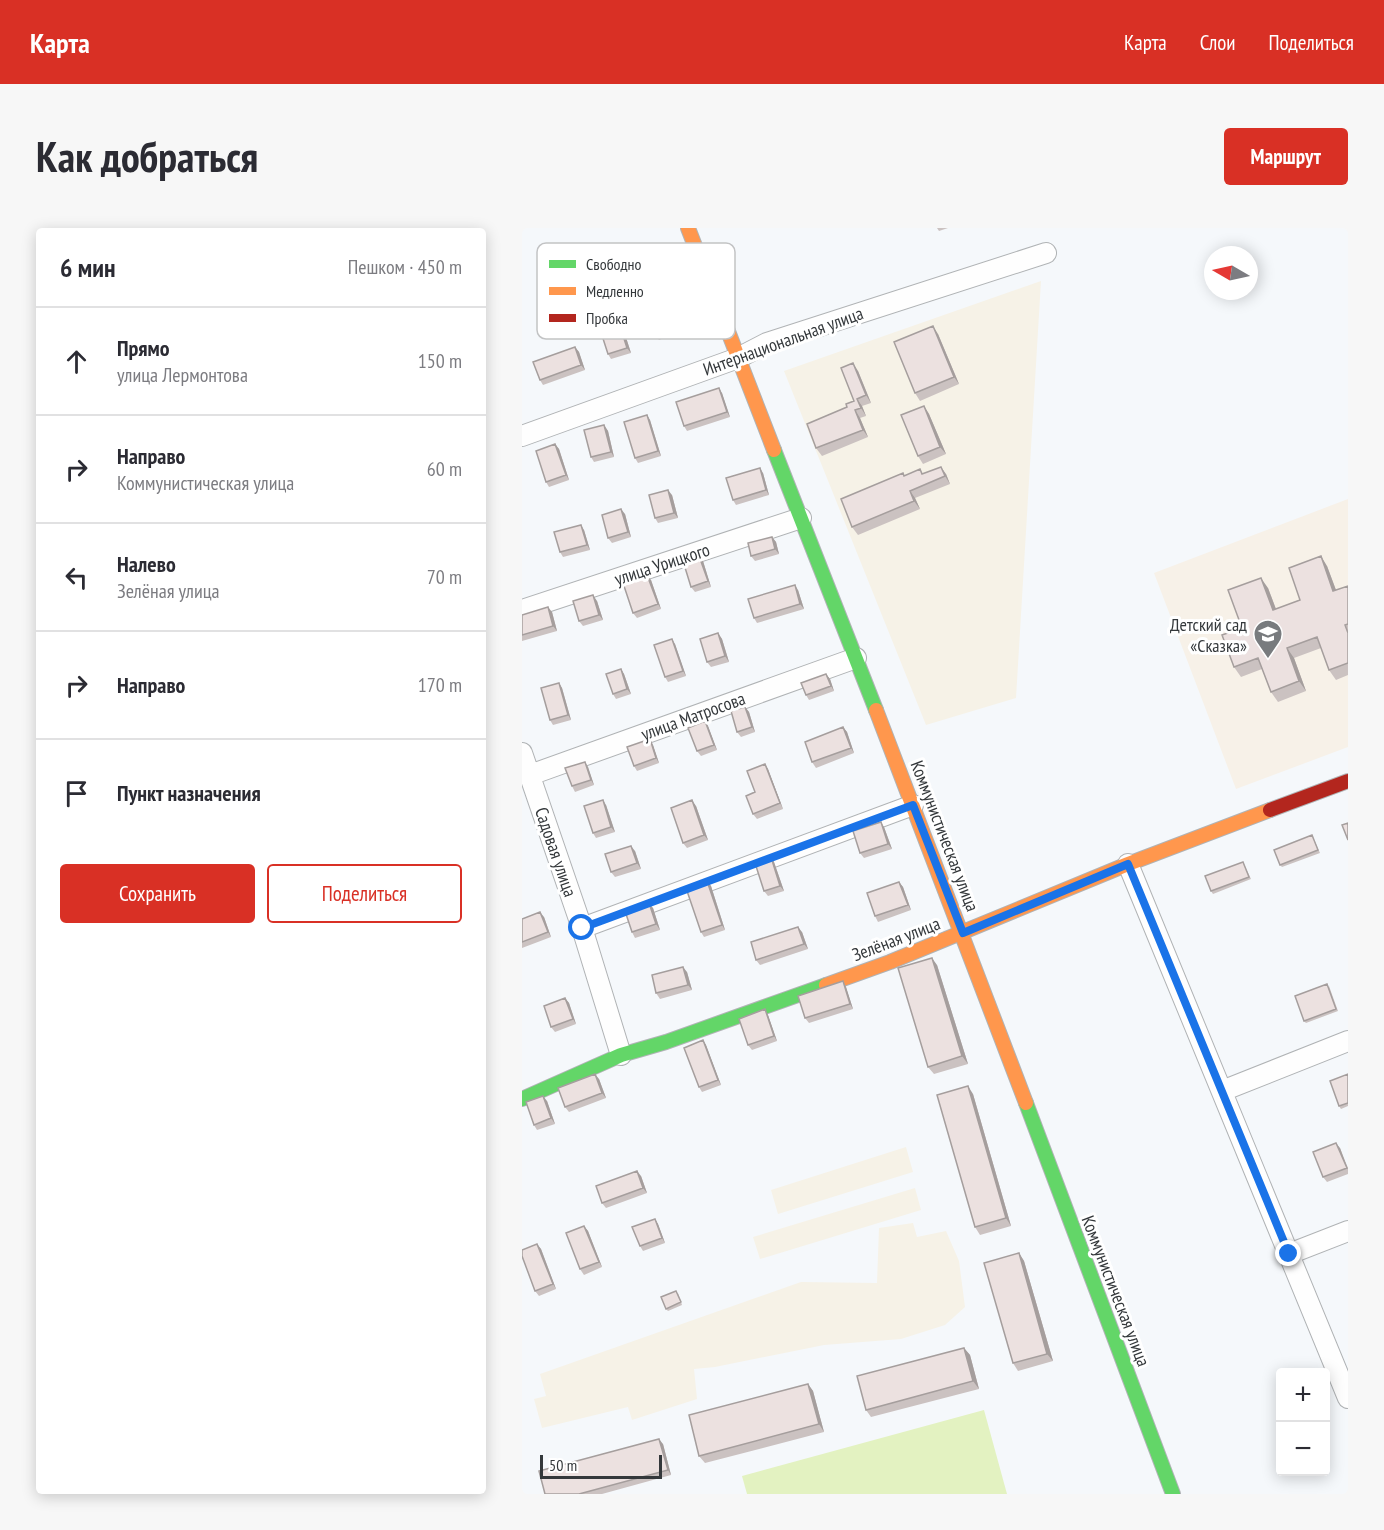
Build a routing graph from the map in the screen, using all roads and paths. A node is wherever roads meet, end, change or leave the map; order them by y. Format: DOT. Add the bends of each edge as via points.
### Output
graph roads {
  1 [pos="688,228"];
  2 [pos="694,243"];
  3 [pos="1046,253"];
  4 [pos="731,339"];
  5 [pos="738,358"];
  6 [pos="522,436"];
  7 [pos="801,518"];
  8 [pos="522,610"];
  9 [pos="856,658"];
  10 [pos="522,753"];
  11 [pos="530,775"];
  12 [pos="1348,781"];
  13 [pos="913,805"];
  14 [pos="1128,864"];
  15 [pos="582,928"];
  16 [pos="963,933"];
  17 [pos="1348,1041"];
  18 [pos="621,1055"];
  19 [pos="1222,1091"];
  20 [pos="522,1099"];
  21 [pos="1348,1231"];
  22 [pos="1289,1254"];
  23 [pos="1348,1398"];
  24 [pos="1173,1494"];
  1 -- 2 [label="street, Коммунистическая улица"];
  3 -- 5 [label="street, Интернациональная улица" via="767,343"];
  4 -- 5 [label="street, Коммунистическая улица"];
  5 -- 6 [label="street, Интернациональная улица"];
  5 -- 7 [label="street, Коммунистическая улица"];
  7 -- 8 [label="street, улица Урицкого"];
  7 -- 9 [label="street, Коммунистическая улица"];
  9 -- 11 [label="street, улица Матросова"];
  9 -- 13 [label="street, Коммунистическая улица"];
  10 -- 11 [label="street, Садовая улица"];
  11 -- 15 [label="street, Садовая улица"];
  12 -- 14 [label="street, Зелёная улица"];
  13 -- 15 [label="street"];
  13 -- 16 [label="street, Коммунистическая улица"];
  14 -- 16 [label="street, Зелёная улица"];
  14 -- 19 [label="street"];
  15 -- 18 [label="street, Садовая улица"];
  16 -- 18 [label="street, Зелёная улица"];
  16 -- 24 [label="street, Коммунистическая улица"];
  17 -- 19 [label="street"];
  18 -- 20 [label="street, Зелёная улица"];
  19 -- 22 [label="street"];
  21 -- 22 [label="street"];
  22 -- 23 [label="street"];
}
